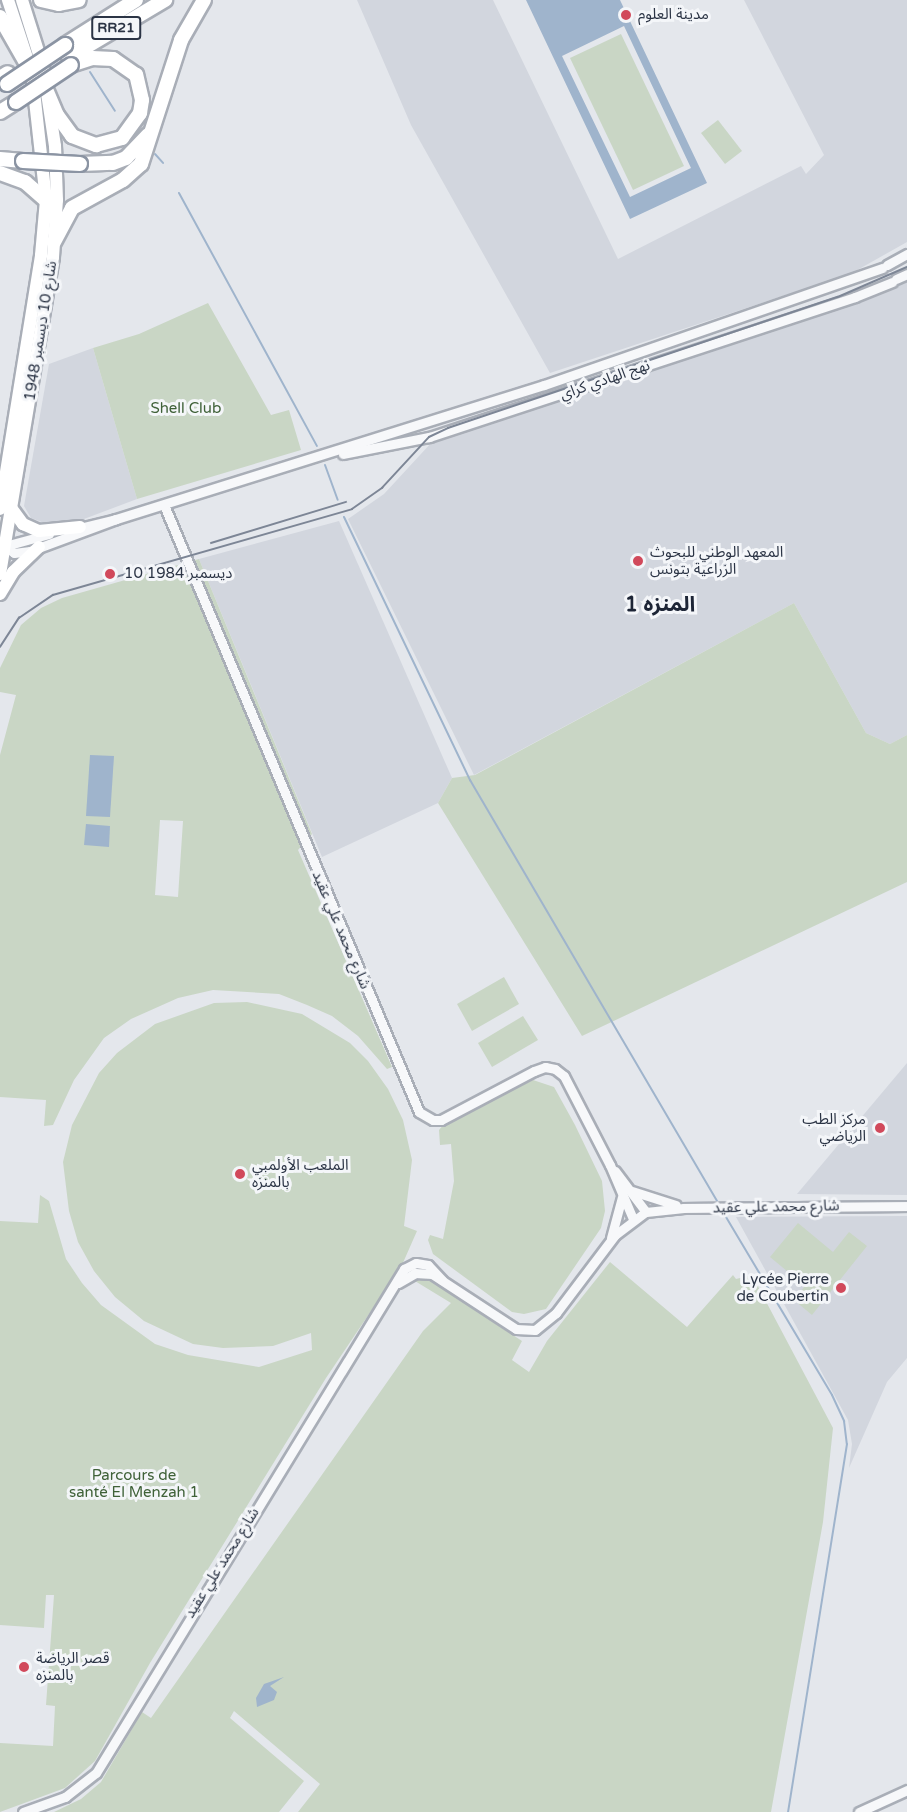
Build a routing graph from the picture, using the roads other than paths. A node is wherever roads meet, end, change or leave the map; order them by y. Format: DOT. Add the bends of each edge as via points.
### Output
graph roads {
  1 [pos="22,0"];
  2 [pos="41,0"];
  3 [pos="79,0"];
  4 [pos="165,0"];
  5 [pos="204,0"];
  6 [pos="135,1"];
  7 [pos="5,6"];
  8 [pos="67,52"];
  9 [pos="32,73"];
  10 [pos="8,87"];
  11 [pos="45,87"];
  12 [pos="0,105"];
  13 [pos="0,112"];
  14 [pos="154,125"];
  15 [pos="0,159"];
  16 [pos="0,173"];
  17 [pos="46,200"];
  18 [pos="54,242"];
  19 [pos="907,254"];
  20 [pos="907,274"];
  21 [pos="314,459"];
  22 [pos="164,505"];
  23 [pos="6,509"];
  24 [pos="116,519"];
  25 [pos="80,528"];
  26 [pos="2,545"];
  27 [pos="39,547"];
  28 [pos="0,574"];
  29 [pos="0,594"];
  30 [pos="610,1165"];
  31 [pos="631,1190"];
  32 [pos="622,1197"];
  33 [pos="907,1206"];
  34 [pos="684,1208"];
  35 [pos="646,1212"];
  36 [pos="633,1219"];
  37 [pos="609,1242"];
  38 [pos="907,1790"];
  39 [pos="23,1812"];
  40 [pos="859,1812"];
  1 -- 11 [label="main road, شارع 10 ديسمبر 1948"];
  2 -- 3 [label="highway" via="59,4"];
  4 -- 8 [label="highway, RR21"];
  5 -- 14 [label="highway" via="185,31"];
  6 -- 8 [label="highway, RR21"];
  7 -- 9 [label="highway"];
  8 -- 10 [label="highway, RR21"];
  8 -- 10 [label="highway"];
  8 -- 11 [label="highway" via="112,58 136,75 140,113 122,138 96,145 72,136 57,115"];
  9 -- 17 [label="main road, شارع 10 ديسمبر 1948"];
  10 -- 12 [label="highway, RR21"];
  10 -- 13 [label="highway"];
  11 -- 18 [label="main road, شارع 10 ديسمبر 1948" via="56,168"];
  14 -- 15 [label="highway, bridge" via="139,149 113,163"];
  14 -- 18 [label="highway" via="141,164 123,180 72,208"];
  16 -- 17 [label="highway" via="25,182"];
  17 -- 23 [label="main road, شارع 10 ديسمبر 1948"];
  18 -- 23 [label="main road, شارع 10 ديسمبر 1948"];
  19 -- 21 [label="street, نهج الهادي كراي" via="884,267 544,385"];
  20 -- 21 [label="street, نهج الهادي كراي" via="855,297 429,437"];
  21 -- 22 [label="street, نهج الهادي كراي"];
  22 -- 24 [label="street, نهج الهادي كراي"];
  22 -- 30 [label="street, شارع محمد علي عقيد" via="419,1112 441,1120 534,1071 555,1069 564,1076"];
  23 -- 25 [label="main road" via="23,524 39,531"];
  23 -- 26 [label="main road, شارع 10 ديسمبر 1948"];
  24 -- 25 [label="street, نهج الهادي كراي"];
  24 -- 27 [label="street, نهج الهادي كراي"];
  25 -- 26 [label="street, نهج الهادي كراي"];
  26 -- 27 [label="street, نهج الهادي كراي" via="18,554"];
  26 -- 28 [label="main road, شارع 10 ديسمبر 1948"];
  27 -- 29 [label="main road" via="13,572"];
  30 -- 31 [label="street, شارع محمد علي عقيد"];
  30 -- 32 [label="street, شارع محمد علي عقيد"];
  31 -- 34 [label="street"];
  31 -- 35 [label="street, شارع محمد علي عقيد"];
  32 -- 36 [label="street, شارع محمد علي عقيد"];
  32 -- 37 [label="street"];
  33 -- 34 [label="street, شارع محمد علي عقيد"];
  34 -- 35 [label="street, شارع محمد علي عقيد"];
  35 -- 36 [label="street, شارع محمد علي عقيد"];
  36 -- 37 [label="street, شارع محمد علي عقيد"];
  37 -- 39 [label="street, شارع محمد علي عقيد" via="556,1313 535,1330 516,1329 442,1280 435,1268 416,1263 404,1269 96,1773 65,1797"];
  38 -- 40 [label="street"];
}
